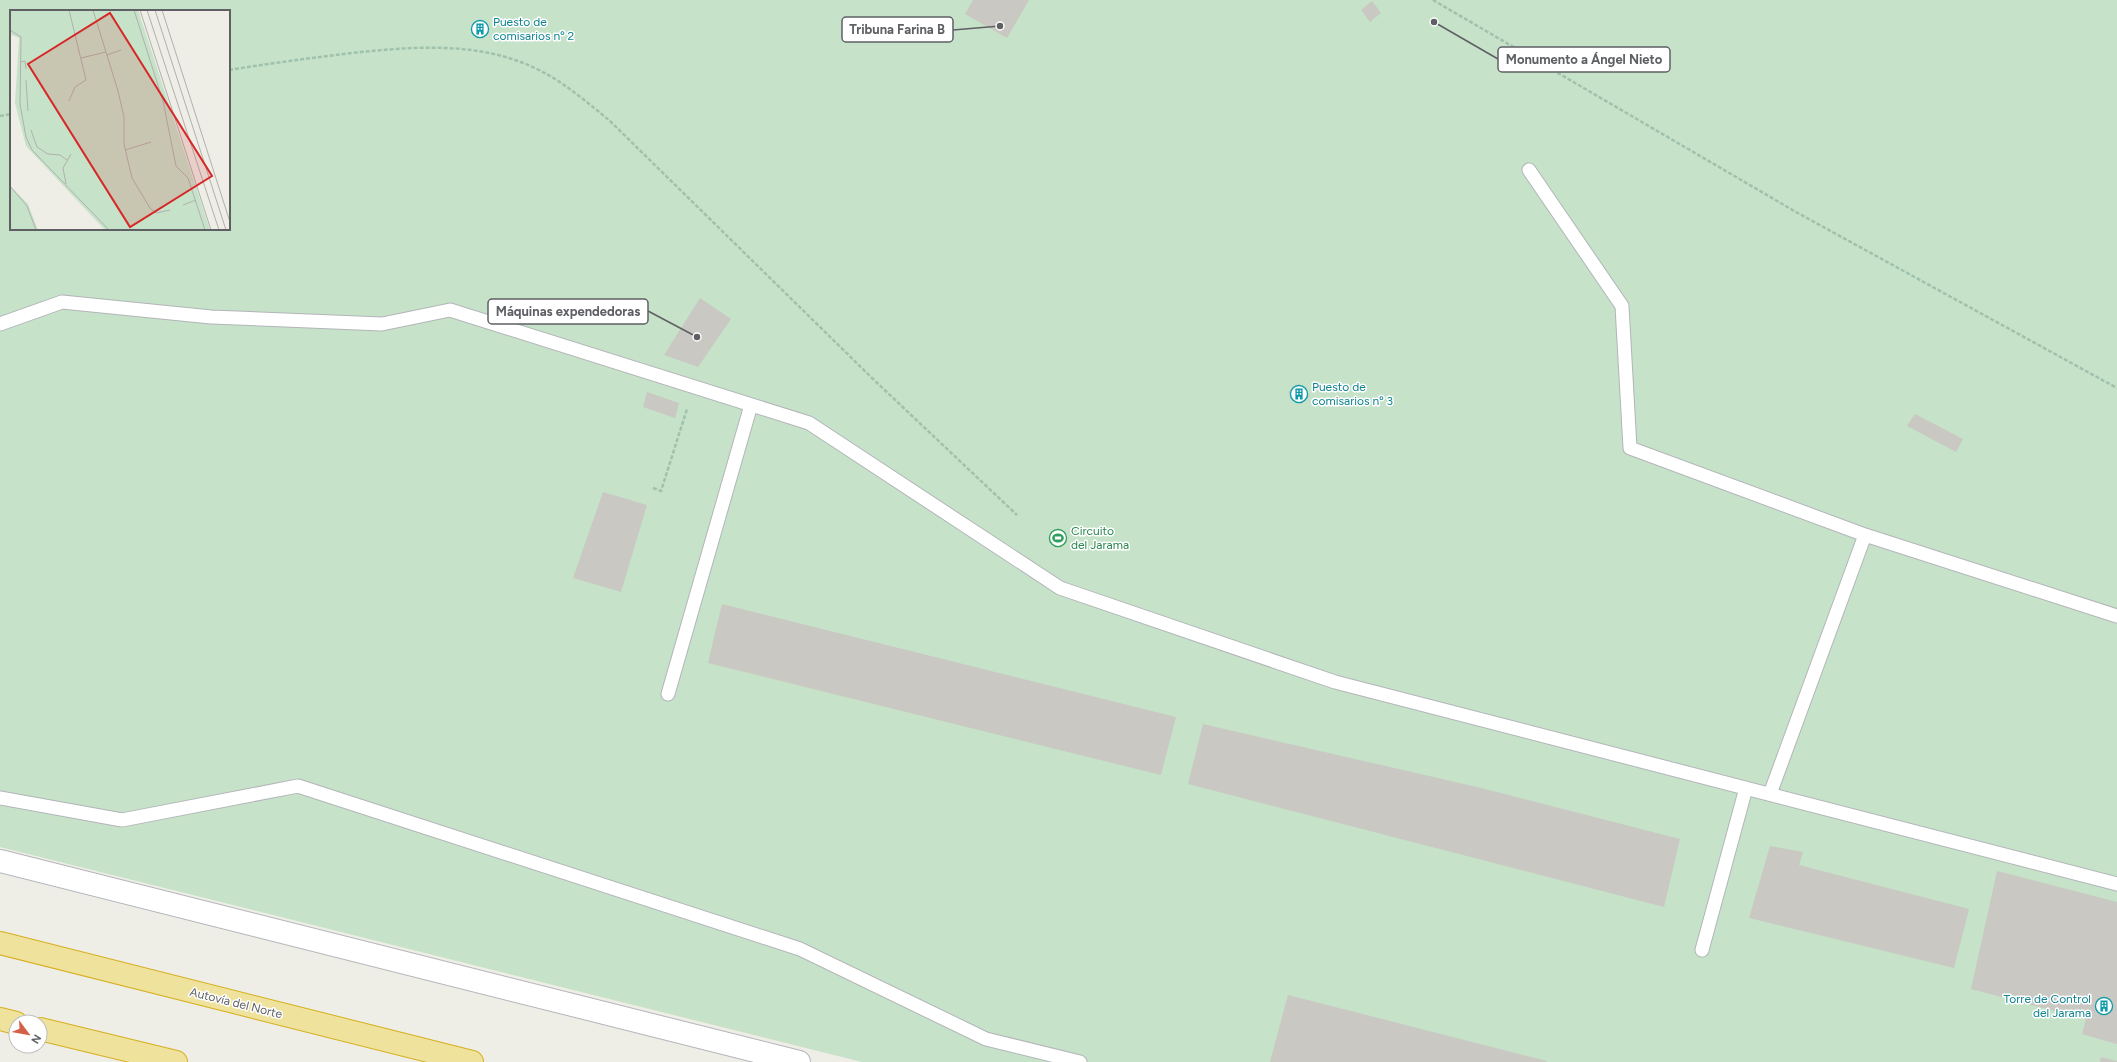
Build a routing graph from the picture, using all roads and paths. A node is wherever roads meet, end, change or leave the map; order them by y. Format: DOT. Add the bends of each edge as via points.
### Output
graph roads {
  1 [pos="1433,0"];
  2 [pos="230,70"];
  3 [pos="10,114"];
  4 [pos="0,116"];
  5 [pos="1528,170"];
  6 [pos="0,324"];
  7 [pos="694,387"];
  8 [pos="2117,388"];
  9 [pos="751,405"];
  10 [pos="653,488"];
  11 [pos="1017,515"];
  12 [pos="1865,535"];
  13 [pos="2117,616"];
  14 [pos="668,694"];
  15 [pos="1746,788"];
  16 [pos="1770,794"];
  17 [pos="0,798"];
  18 [pos="0,861"];
  19 [pos="2117,884"];
  20 [pos="0,943"];
  21 [pos="1702,950"];
  22 [pos="48,1031"];
  23 [pos="176,1062"];
  24 [pos="472,1062"];
  25 [pos="799,1062"];
  26 [pos="1080,1062"];
  1 -- 8 [label="path" via="1796,212"];
  2 -- 11 [label="path" via="302,58 415,47 463,48 503,56 539,70 571,90 610,121 867,374"];
  3 -- 4 [label="path"];
  5 -- 12 [label="lane" via="1622,306 1630,448"];
  6 -- 7 [label="lane" via="62,302 211,317 382,324 450,310"];
  7 -- 9 [label="lane"];
  7 -- 10 [label="path" via="661,491"];
  9 -- 14 [label="lane"];
  9 -- 15 [label="lane" via="809,424 1060,588 1335,682"];
  12 -- 13 [label="lane"];
  12 -- 16 [label="lane"];
  15 -- 16 [label="lane"];
  15 -- 21 [label="lane"];
  16 -- 19 [label="lane"];
  17 -- 26 [label="lane" via="122,820 298,786 800,950 986,1039"];
  18 -- 25 [label="street"];
  20 -- 24 [label="highway, Autovía del Norte"];
  22 -- 23 [label="highway"];
}
